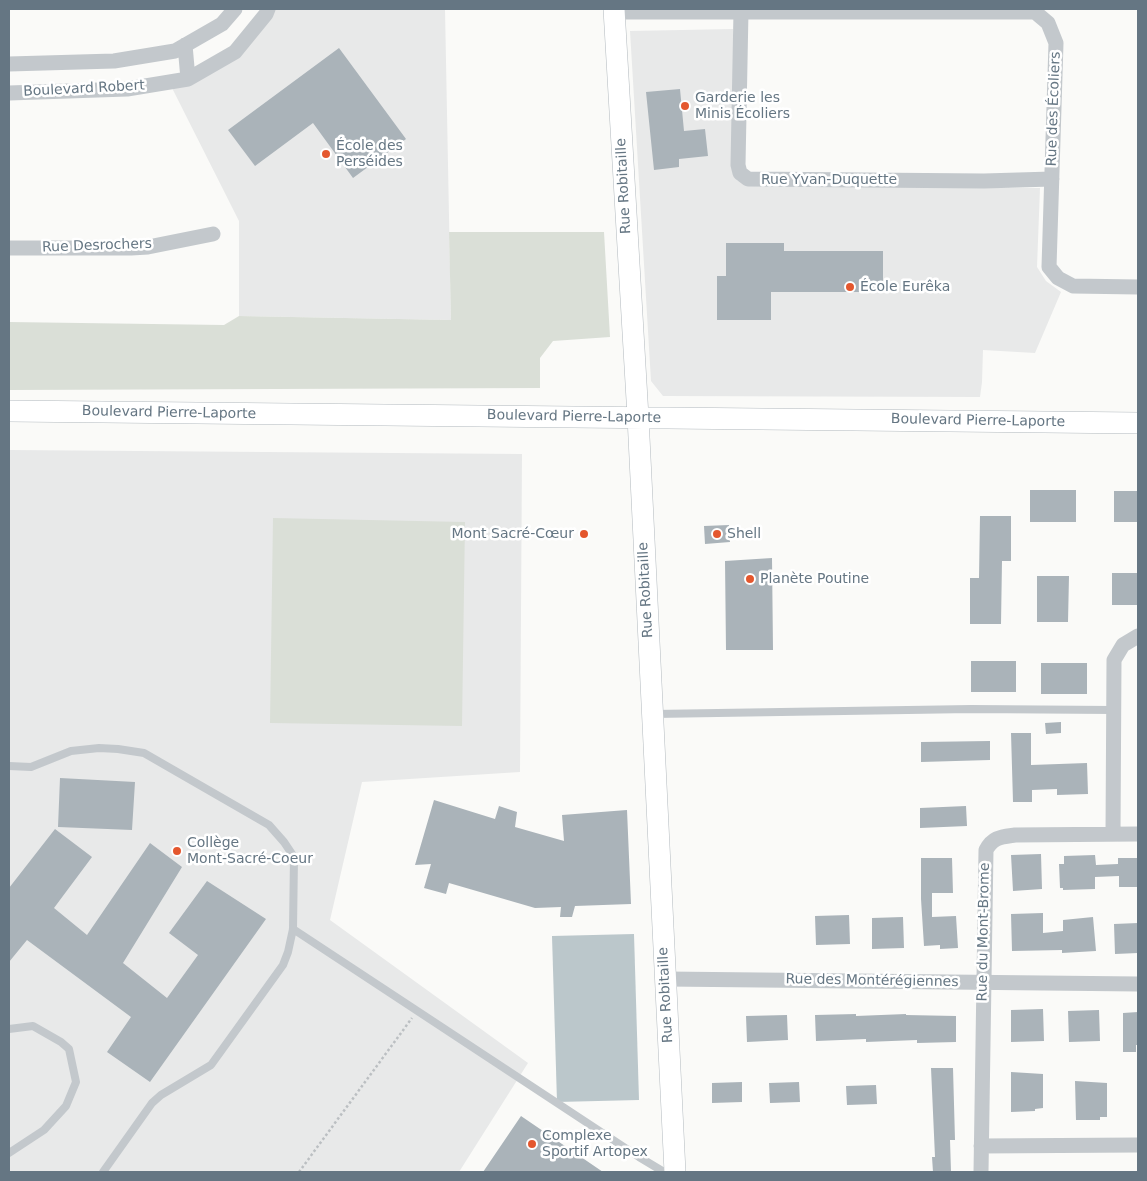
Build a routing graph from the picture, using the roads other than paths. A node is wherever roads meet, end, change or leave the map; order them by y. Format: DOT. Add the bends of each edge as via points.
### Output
graph roads {
  1 [pos="234,9"];
  2 [pos="268,9"];
  3 [pos="614,10"];
  4 [pos="740,11"];
  5 [pos="184,44"];
  6 [pos="9,64"];
  7 [pos="188,79"];
  8 [pos="9,94"];
  9 [pos="1052,179"];
  10 [pos="213,234"];
  11 [pos="9,248"];
  12 [pos="1138,287"];
  13 [pos="9,411"];
  14 [pos="638,417"];
  15 [pos="1138,423"];
  16 [pos="1138,636"];
  17 [pos="1113,710"];
  18 [pos="652,714"];
  19 [pos="9,766"];
  20 [pos="1113,833"];
  21 [pos="1138,834"];
  22 [pos="293,929"];
  23 [pos="666,979"];
  24 [pos="983,982"];
  25 [pos="1138,984"];
  26 [pos="9,1028"];
  27 [pos="1138,1145"];
  28 [pos="981,1146"];
  29 [pos="9,1153"];
  30 [pos="102,1172"];
  31 [pos="664,1172"];
  32 [pos="675,1172"];
  33 [pos="981,1172"];
  1 -- 5 [label="street, Boulevard Robert" via="222,24"];
  2 -- 7 [label="street, Boulevard Robert" via="235,52"];
  3 -- 4 [label="street, Rue des Écoliers"];
  3 -- 14 [label="street, Rue Robitaille"];
  4 -- 9 [label="street, Rue des Écoliers" via="1035,12 1048,23 1056,43"];
  4 -- 9 [label="street, Rue Yvan-Duquette" via="738,165 740,173 748,180"];
  5 -- 6 [label="street, Boulevard Robert" via="175,51 114,61"];
  5 -- 7 [label="street"];
  7 -- 8 [label="street, Boulevard Robert" via="126,89"];
  9 -- 12 [label="street, Rue des Écoliers" via="1049,267 1058,278 1073,286"];
  10 -- 11 [label="street, Rue Desrochers" via="148,247"];
  13 -- 14 [label="street, Boulevard Pierre-Laporte"];
  14 -- 15 [label="street, Boulevard Pierre-Laporte"];
  14 -- 18 [label="street, Rue Robitaille"];
  16 -- 17 [label="street" via="1123,645 1114,660"];
  17 -- 18 [label="lane"];
  17 -- 20 [label="street"];
  18 -- 23 [label="street, Rue Robitaille"];
  19 -- 22 [label="lane" via="31,766 71,751 99,748 144,753 269,826 284,842 294,857"];
  20 -- 21 [label="street, Rue du Mont-Brome"];
  20 -- 24 [label="street, Rue du Mont-Brome" via="1015,835 990,842 984,862"];
  22 -- 30 [label="lane" via="283,965 211,1064 152,1103"];
  22 -- 31 [label="lane"];
  23 -- 24 [label="street, Rue des Montérégiennes"];
  23 -- 32 [label="street, Rue Robitaille"];
  24 -- 25 [label="street, Rue des Montérégiennes"];
  24 -- 28 [label="street, Rue du Mont-Brome"];
  26 -- 29 [label="lane" via="34,1026 61,1042 69,1049 76,1082 66,1106 44,1130"];
  27 -- 28 [label="street"];
  28 -- 33 [label="street, Rue du Mont-Brome"];
}
